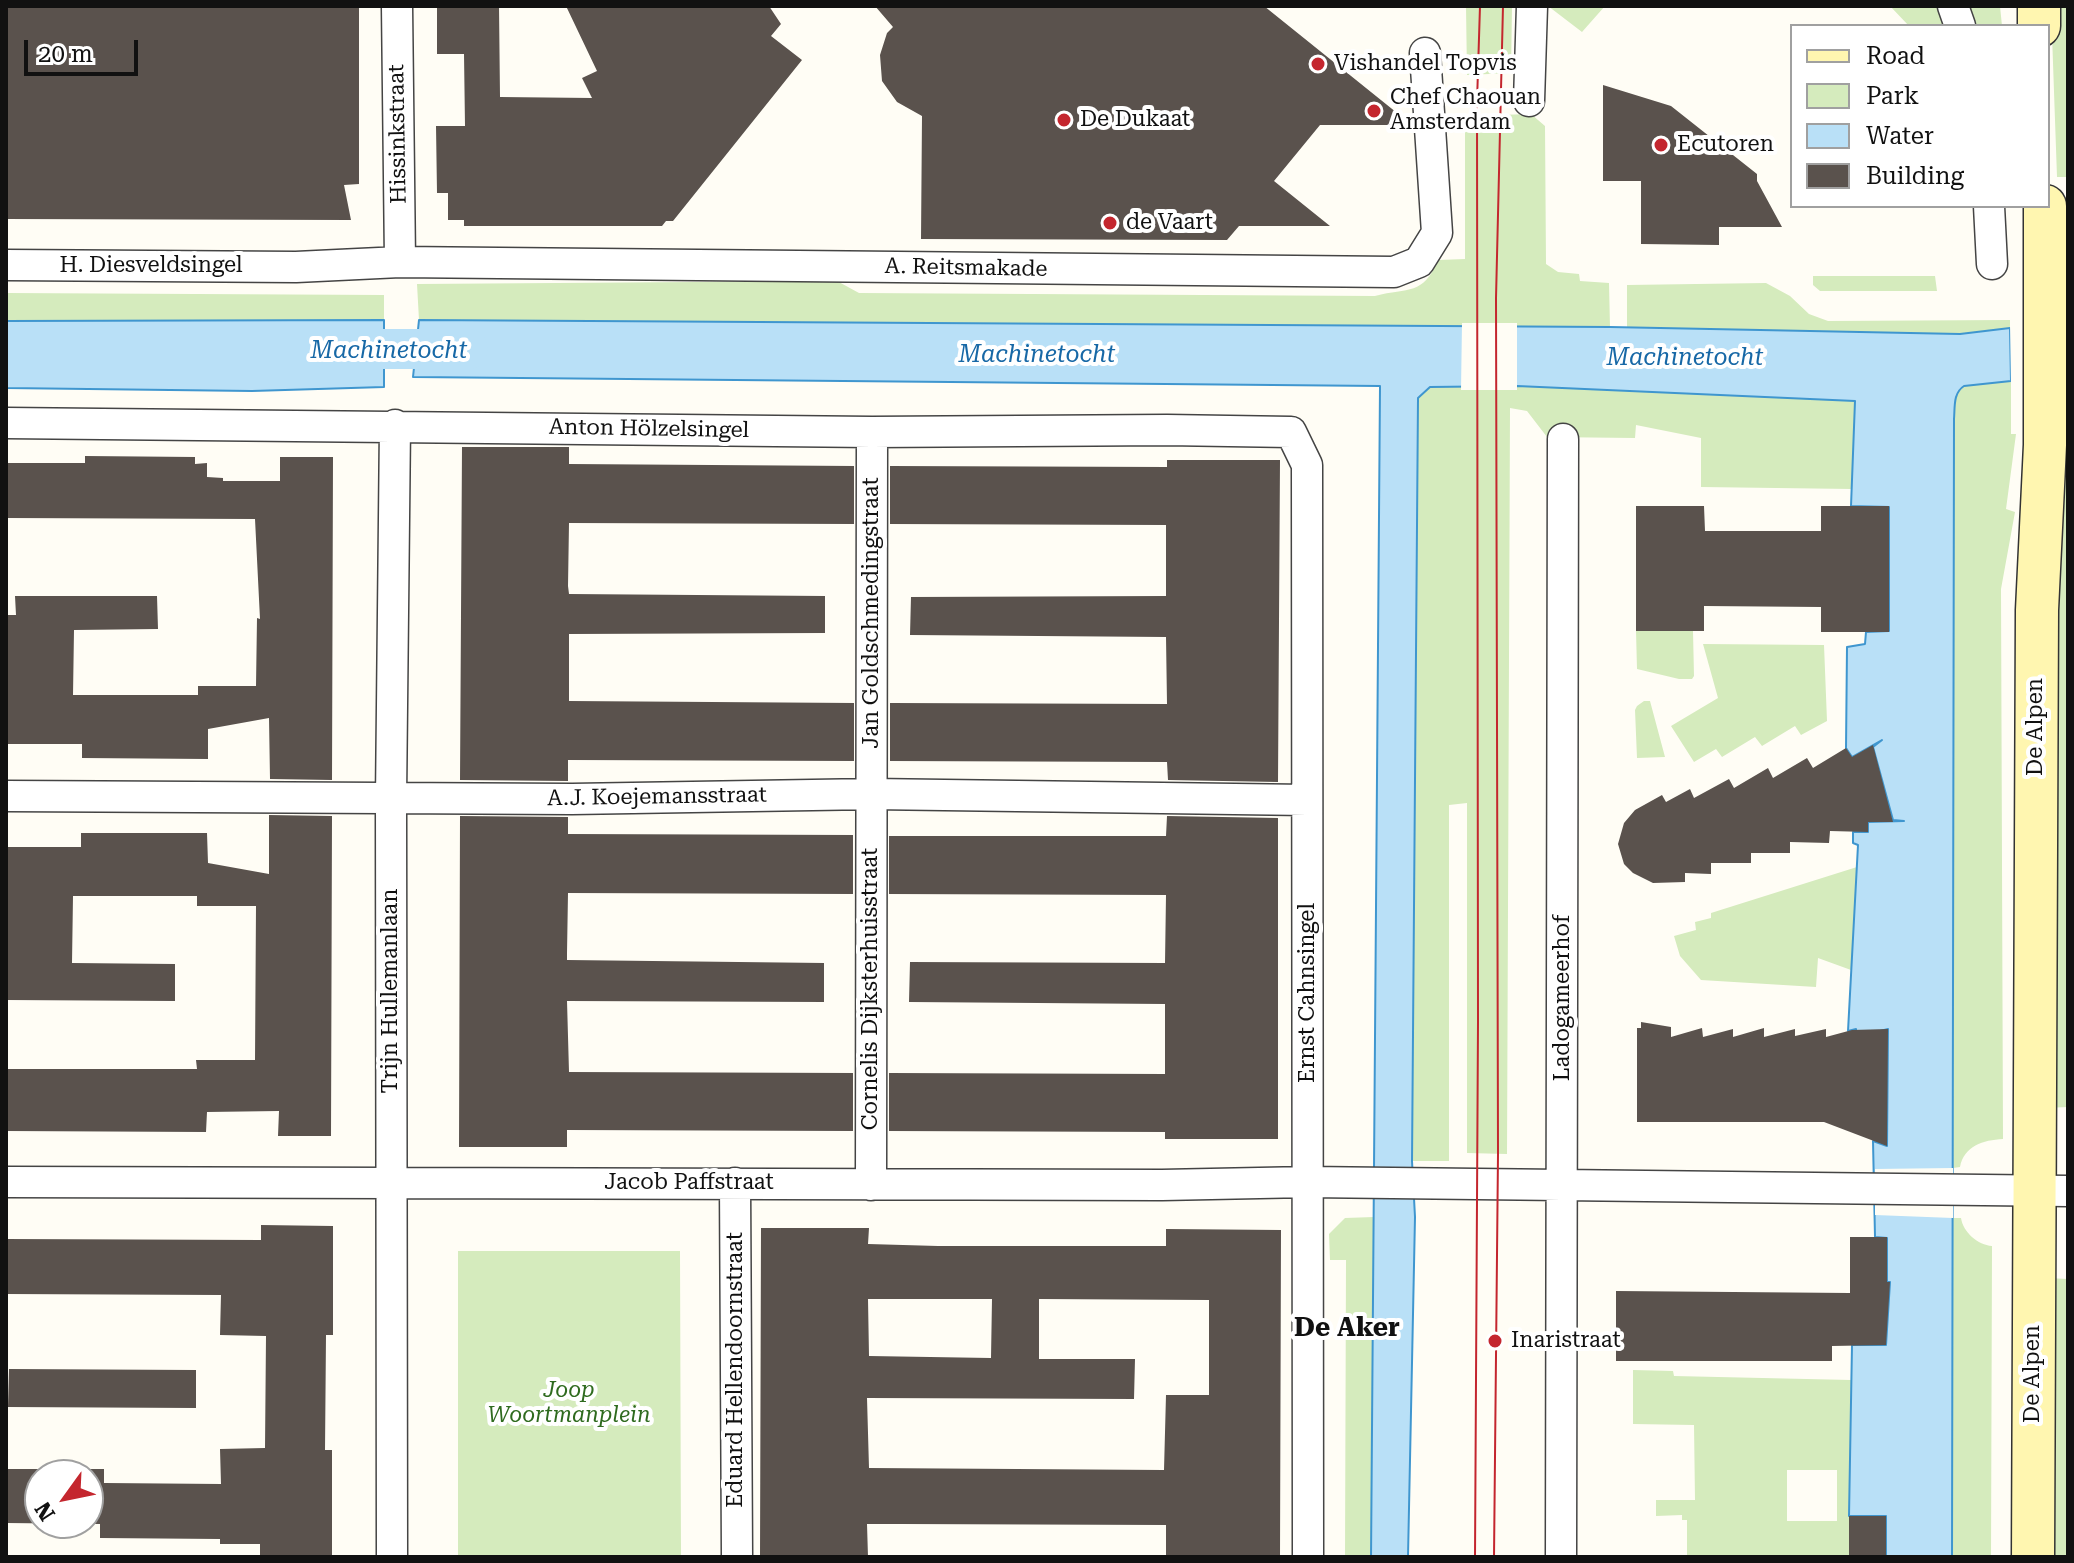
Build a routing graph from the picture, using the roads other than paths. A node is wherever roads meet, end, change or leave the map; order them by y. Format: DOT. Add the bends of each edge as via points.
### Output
graph roads {
  1 [pos="397,6"];
  2 [pos="1532,6"];
  3 [pos="1425,53"];
  4 [pos="1529,101"];
  5 [pos="1989,208"];
  6 [pos="2045,208"];
  7 [pos="400,262"];
  8 [pos="1992,264"];
  9 [pos="6,265"];
  10 [pos="296,267"];
  11 [pos="6,423"];
  12 [pos="395,425"];
  13 [pos="872,432"];
  14 [pos="1291,432"];
  15 [pos="1563,439"];
  16 [pos="872,794"];
  17 [pos="6,796"];
  18 [pos="391,799"];
  19 [pos="1307,800"];
  20 [pos="6,1182"];
  21 [pos="392,1182"];
  22 [pos="1308,1182"];
  23 [pos="735,1183"];
  24 [pos="871,1185"];
  25 [pos="1563,1185"];
  26 [pos="2051,1191"];
  27 [pos="392,1557"];
  28 [pos="737,1557"];
  29 [pos="1308,1557"];
  30 [pos="1561,1557"];
  31 [pos="2033,1557"];
  1 -- 7 [label="street, Hissinkstraat"];
  2 -- 4 [label="street"];
  3 -- 7 [label="street, A. Reitsmakade" via="1437,233 1419,262 1394,272"];
  5 -- 8 [label="street"];
  6 -- 26 [label="main road, De Alpen" via="2045,445 2037,610"];
  7 -- 10 [label="street, A. Reitsmakade"];
  9 -- 10 [label="street, H. Diesveldsingel"];
  11 -- 12 [label="street, Anton Hölzelsingel"];
  12 -- 13 [label="street, Anton Hölzelsingel"];
  12 -- 18 [label="street, Trijn Hullemanlaan"];
  13 -- 14 [label="street, Anton Hölzelsingel"];
  13 -- 16 [label="street, Jan Goldschmedingstraat"];
  14 -- 19 [label="street, Ernst Cahnsingel" via="1307,465"];
  15 -- 25 [label="street, Ladogameerhof"];
  16 -- 18 [label="street, A.J. Koejemansstraat"];
  16 -- 19 [label="street, A.J. Koejemansstraat"];
  16 -- 24 [label="street, Cornelis Dijksterhuisstraat"];
  17 -- 18 [label="street, A.J. Koejemansstraat"];
  18 -- 21 [label="street, Trijn Hullemanlaan"];
  19 -- 22 [label="street, Ernst Cahnsingel"];
  20 -- 21 [label="street, Jacob Paffstraat"];
  21 -- 23 [label="street, Jacob Paffstraat"];
  21 -- 27 [label="street, Trijn Hullemanlaan"];
  22 -- 24 [label="street, Jacob Paffstraat"];
  22 -- 25 [label="street, Jacob Paffstraat"];
  22 -- 29 [label="street, Ernst Cahnsingel"];
  23 -- 24 [label="street, Jacob Paffstraat"];
  23 -- 28 [label="street, Eduard Hellendoornstraat"];
  25 -- 26 [label="street"];
  25 -- 30 [label="street, Ladogameerhof"];
  26 -- 31 [label="main road, De Alpen"];
}
